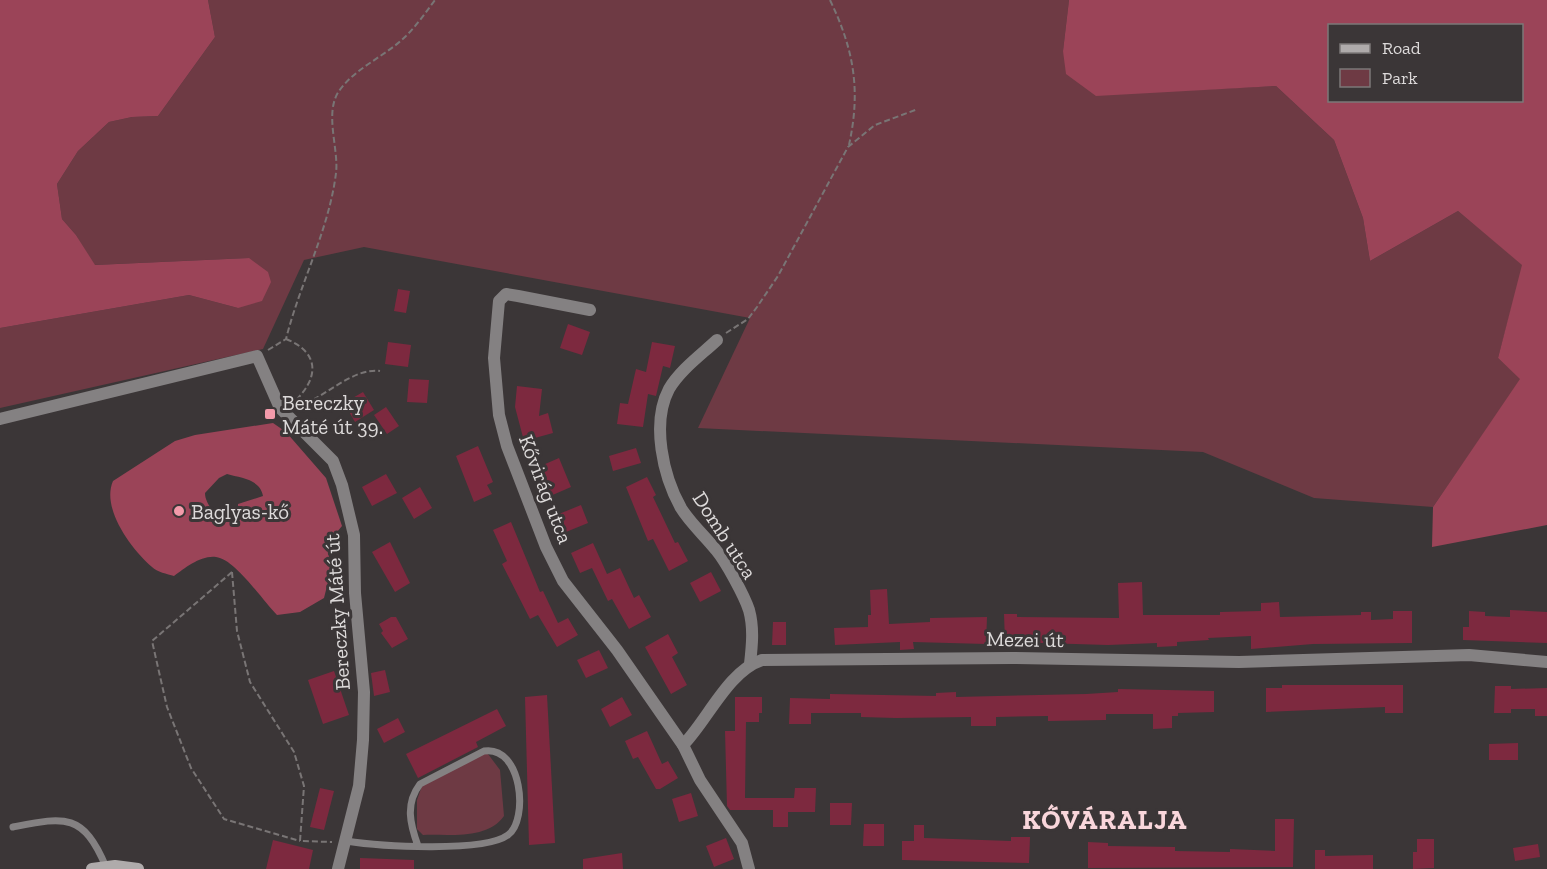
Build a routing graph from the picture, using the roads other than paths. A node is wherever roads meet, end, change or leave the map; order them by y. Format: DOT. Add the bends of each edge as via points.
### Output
graph roads {
  1 [pos="590,310"];
  2 [pos="717,340"];
  3 [pos="0,419"];
  4 [pos="1547,662"];
  5 [pos="750,664"];
  6 [pos="683,746"];
  7 [pos="13,827"];
  8 [pos="346,841"];
  9 [pos="418,846"];
  10 [pos="106,867"];
  11 [pos="92,869"];
  12 [pos="138,869"];
  13 [pos="338,869"];
  14 [pos="749,869"];
  1 -- 6 [label="street, Kővirág utca" via="506,294 502,297 494,358 499,415 526,496 563,581 617,650"];
  2 -- 5 [label="street, Domb utca" via="669,389 663,404 660,438 682,508 719,553 748,609 753,639"];
  3 -- 8 [label="street, Bereczky Máté út" via="257,356 282,411 333,461 354,535 364,692 363,740 359,786"];
  4 -- 5 [label="street, Mezei út" via="1469,655 1239,662 797,658"];
  5 -- 6 [label="street"];
  6 -- 14 [label="street" via="700,780 742,843"];
  7 -- 10 [label="lane" via="56,818 72,822 92,839"];
  8 -- 9 [label="lane" via="373,846"];
  8 -- 13 [label="street, Bereczky Máté út"];
  9 -- 9 [label="lane" via="478,844 497,841 514,831 519,808 513,766 507,757 493,749 484,751 420,784 412,799 410,821"];
  10 -- 11 [label="main road"];
  10 -- 12 [label="main road"];
}
